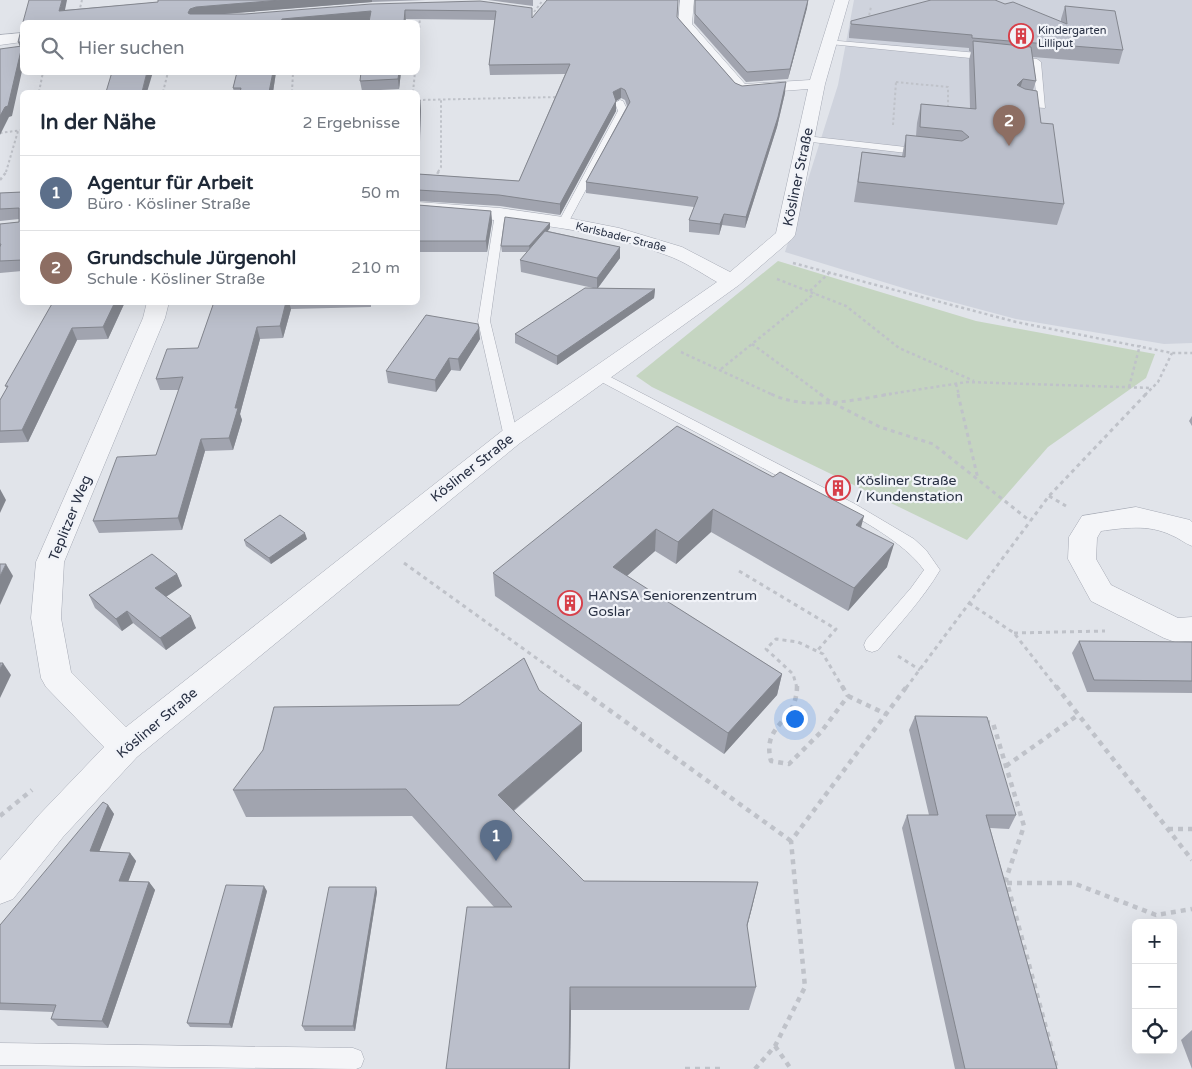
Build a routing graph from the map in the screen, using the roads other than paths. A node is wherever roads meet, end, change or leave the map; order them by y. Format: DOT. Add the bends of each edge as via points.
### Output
graph roads {
  1 [pos="687,0"];
  2 [pos="842,0"];
  3 [pos="20,38"];
  4 [pos="0,40"];
  5 [pos="830,42"];
  6 [pos="818,84"];
  7 [pos="620,103"];
  8 [pos="1018,103"];
  9 [pos="806,139"];
  10 [pos="938,154"];
  11 [pos="420,208"];
  12 [pos="500,214"];
  13 [pos="563,223"];
  14 [pos="748,268"];
  15 [pos="157,305"];
  16 [pos="599,375"];
  17 [pos="511,437"];
  18 [pos="1192,536"];
  19 [pos="1192,628"];
  20 [pos="872,645"];
  21 [pos="125,747"];
  22 [pos="0,887"];
  23 [pos="0,1054"];
  24 [pos="354,1059"];
  1 -- 6 [label="street" via="685,25 741,89"];
  2 -- 5 [label="street, Kösliner Straße"];
  3 -- 4 [label="street"];
  5 -- 6 [label="street, Kösliner Straße"];
  5 -- 8 [label="lane" via="1037,62 1042,106"];
  6 -- 9 [label="street, Kösliner Straße"];
  7 -- 13 [label="lane, Karlsbader Straße" via="623,111"];
  9 -- 10 [label="lane"];
  9 -- 14 [label="street, Kösliner Straße" via="785,235"];
  11 -- 12 [label="street, Karlsbader Straße"];
  12 -- 13 [label="street, Karlsbader Straße"];
  12 -- 17 [label="lane" via="484,321"];
  13 -- 14 [label="street, Karlsbader Straße" via="619,234"];
  14 -- 16 [label="street, Kösliner Straße"];
  15 -- 21 [label="street, Teplitzer Weg" via="50,562 46,618 57,678"];
  16 -- 17 [label="street, Kösliner Straße"];
  16 -- 20 [label="lane" via="850,508 909,543 921,554 932,570"];
  17 -- 21 [label="street, Kösliner Straße"];
  18 -- 19 [label="street" via="1180,527 1136,517 1092,522 1083,537 1082,559 1101,593 1175,630"];
  21 -- 22 [label="street, Kösliner Straße" via="51,826"];
  23 -- 24 [label="lane"];
}
